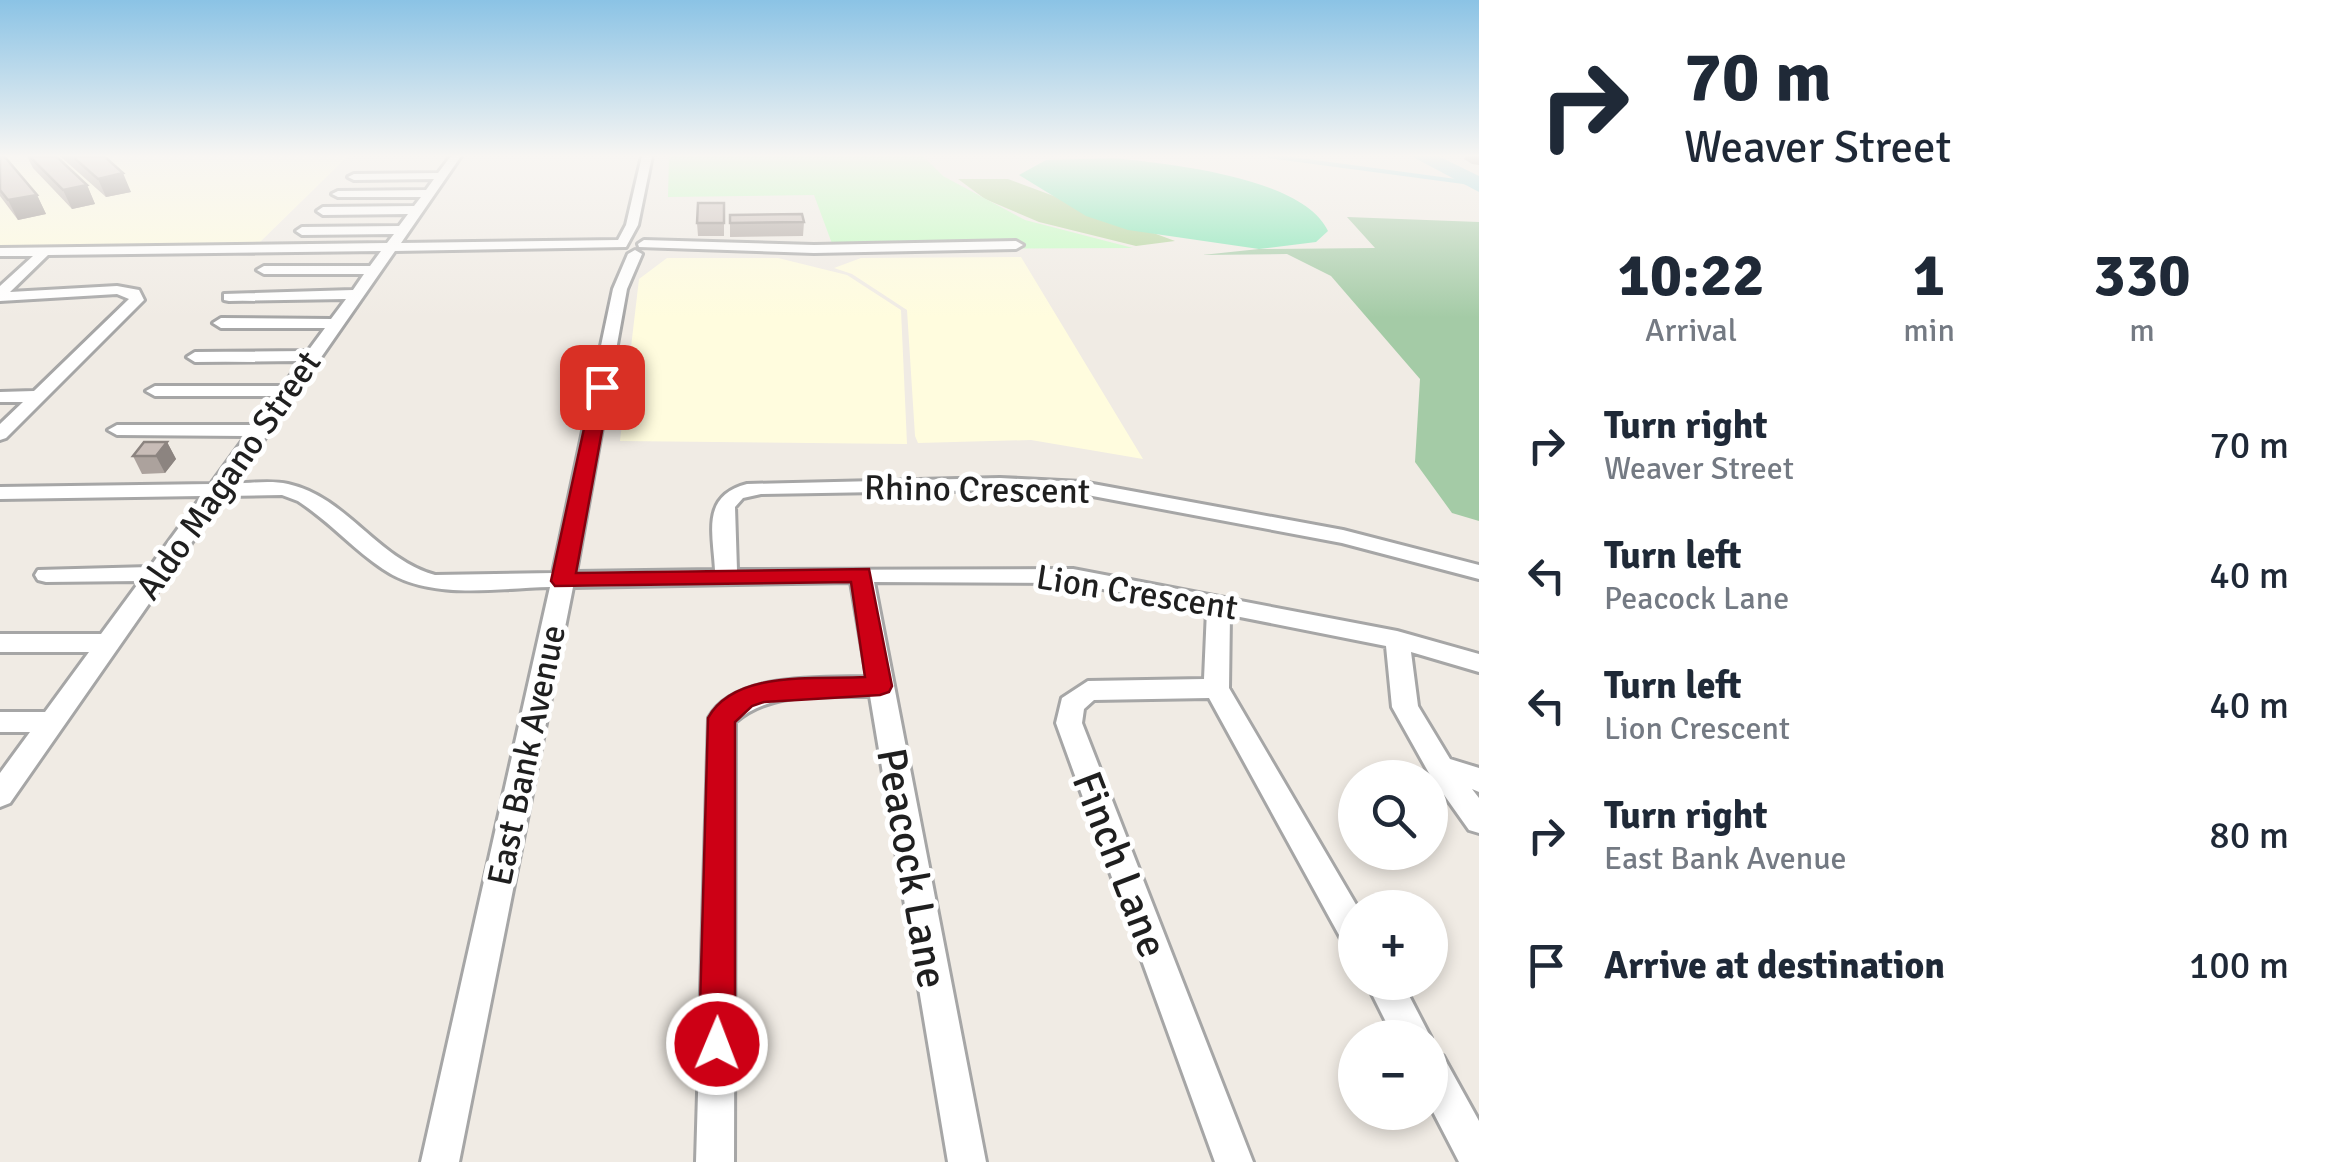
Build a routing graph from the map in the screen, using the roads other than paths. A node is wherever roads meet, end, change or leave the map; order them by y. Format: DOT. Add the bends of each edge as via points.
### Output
graph roads {
  1 [pos="415,210"];
  2 [pos="635,210"];
  3 [pos="302,231"];
  4 [pos="397,238"];
  5 [pos="1016,245"];
  6 [pos="631,248"];
  7 [pos="0,252"];
  8 [pos="44,252"];
  9 [pos="264,270"];
  10 [pos="375,270"];
  11 [pos="358,294"];
  12 [pos="0,296"];
  13 [pos="229,297"];
  14 [pos="221,322"];
  15 [pos="336,324"];
  16 [pos="313,356"];
  17 [pos="195,357"];
  18 [pos="156,391"];
  19 [pos="288,391"];
  20 [pos="38,396"];
  21 [pos="0,397"];
  22 [pos="117,430"];
  23 [pos="260,431"];
  24 [pos="0,434"];
  25 [pos="218,488"];
  26 [pos="0,493"];
  27 [pos="1479,572"];
  28 [pos="159,574"];
  29 [pos="861,574"];
  30 [pos="46,575"];
  31 [pos="726,578"];
  32 [pos="563,581"];
  33 [pos="1219,602"];
  34 [pos="1397,640"];
  35 [pos="0,643"];
  36 [pos="108,643"];
  37 [pos="1479,663"];
  38 [pos="880,686"];
  39 [pos="1216,688"];
  40 [pos="0,722"];
  41 [pos="52,722"];
  42 [pos="1435,760"];
  43 [pos="1448,770"];
  44 [pos="1448,779"];
  45 [pos="1479,780"];
  46 [pos="0,795"];
  47 [pos="1479,821"];
  48 [pos="1338,904"];
  49 [pos="1448,1102"];
  50 [pos="1479,1160"];
  51 [pos="440,1162"];
  52 [pos="715,1162"];
  53 [pos="967,1162"];
  54 [pos="1234,1162"];
  1 -- 4 [label="street, Aldo Magano Street"];
  2 -- 6 [label="street, East Bank Avenue"];
  3 -- 4 [label="street"];
  4 -- 6 [label="street"];
  4 -- 8 [label="street"];
  4 -- 10 [label="street, Aldo Magano Street"];
  5 -- 6 [label="street"];
  6 -- 32 [label="street, East Bank Avenue"];
  7 -- 8 [label="street"];
  8 -- 12 [label="street"];
  9 -- 10 [label="street"];
  10 -- 11 [label="street, Aldo Magano Street"];
  11 -- 13 [label="street"];
  11 -- 15 [label="street, Aldo Magano Street"];
  12 -- 20 [label="street" via="117,290 137,296"];
  14 -- 15 [label="street"];
  15 -- 16 [label="street, Aldo Magano Street"];
  16 -- 17 [label="street"];
  16 -- 19 [label="street, Aldo Magano Street"];
  18 -- 19 [label="street"];
  19 -- 23 [label="street, Aldo Magano Street"];
  20 -- 21 [label="street"];
  20 -- 24 [label="street"];
  22 -- 23 [label="street"];
  23 -- 25 [label="street, Aldo Magano Street"];
  25 -- 26 [label="street, Lion Crescent"];
  25 -- 28 [label="street, Aldo Magano Street"];
  25 -- 32 [label="street, Lion Crescent" via="300,494 391,566 422,580"];
  27 -- 31 [label="street, Rhino Crescent" via="1343,536 1135,496 1000,484 737,492 722,514"];
  28 -- 30 [label="street"];
  28 -- 36 [label="street, Aldo Magano Street"];
  29 -- 31 [label="street, Lion Crescent"];
  29 -- 33 [label="street, Lion Crescent" via="1073,576"];
  29 -- 38 [label="street, Peacock Lane"];
  31 -- 32 [label="street, Lion Crescent"];
  32 -- 51 [label="street, East Bank Avenue"];
  33 -- 34 [label="street, Lion Crescent"];
  33 -- 39 [label="street"];
  34 -- 37 [label="street, Lion Crescent"];
  34 -- 42 [label="street" via="1405,707"];
  35 -- 36 [label="street"];
  36 -- 41 [label="street, Aldo Magano Street"];
  38 -- 52 [label="street" via="764,693 744,698 722,718"];
  38 -- 53 [label="street, Peacock Lane"];
  39 -- 48 [label="street"];
  39 -- 54 [label="street, Finch Lane" via="1088,690 1071,704 1070,723"];
  40 -- 41 [label="street"];
  41 -- 46 [label="street, Aldo Magano Street"];
  43 -- 45 [label="street"];
  44 -- 47 [label="street"];
  49 -- 50 [label="street"];
}
